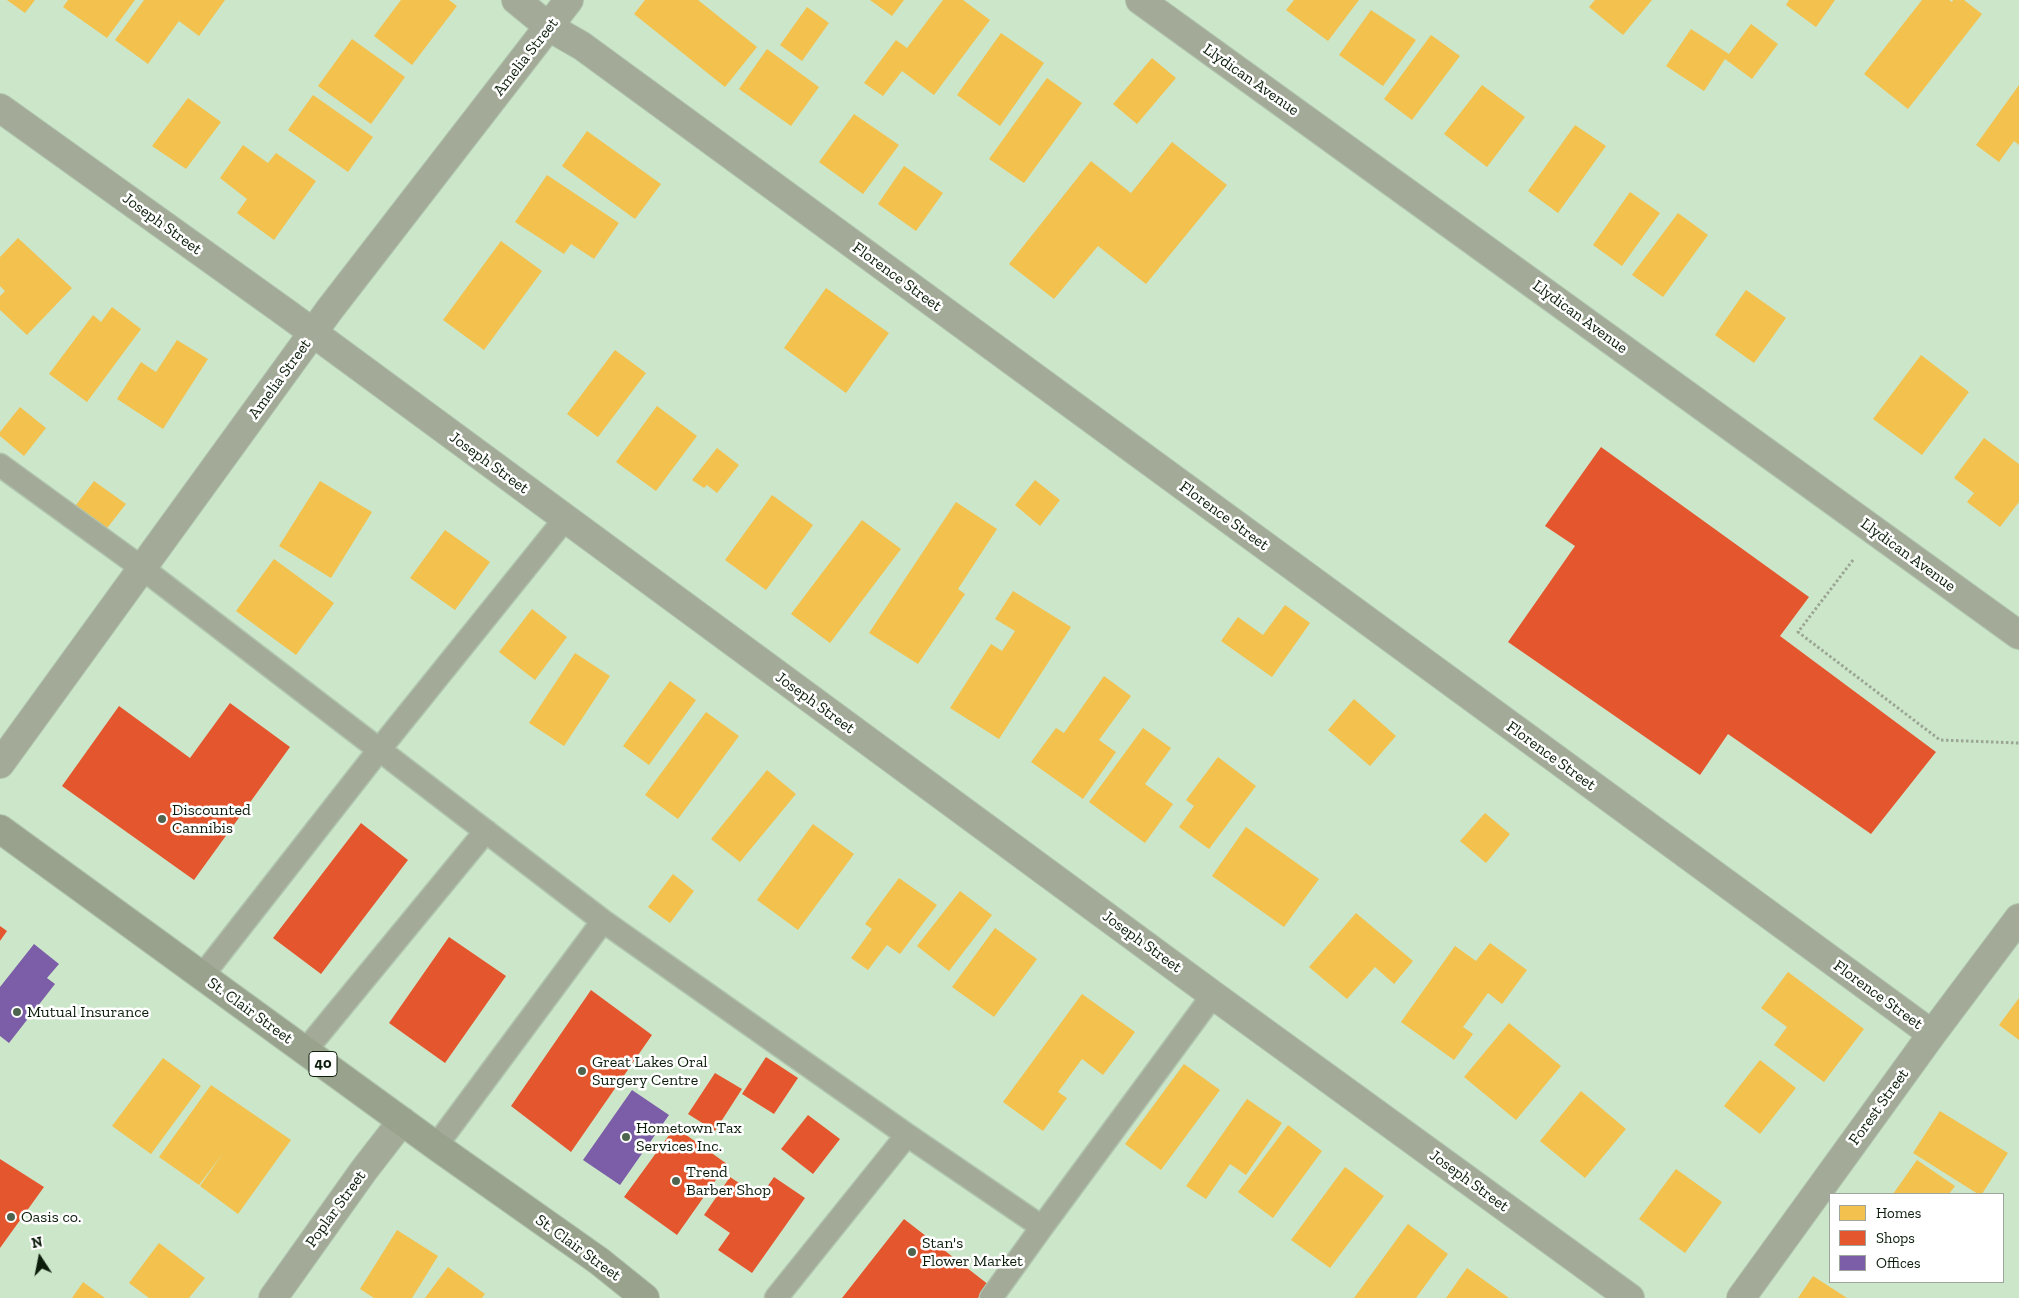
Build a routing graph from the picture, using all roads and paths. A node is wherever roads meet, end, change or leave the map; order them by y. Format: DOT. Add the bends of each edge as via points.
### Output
graph roads {
  1 [pos="516,0"];
  2 [pos="569,0"];
  3 [pos="1140,0"];
  4 [pos="549,27"];
  5 [pos="0,108"];
  6 [pos="313,333"];
  7 [pos="0,465"];
  8 [pos="565,519"];
  9 [pos="1853,560"];
  10 [pos="142,568"];
  11 [pos="2019,635"];
  12 [pos="2019,743"];
  13 [pos="379,750"];
  14 [pos="0,764"];
  15 [pos="0,829"];
  16 [pos="486,831"];
  17 [pos="2019,918"];
  18 [pos="604,920"];
  19 [pos="202,976"];
  20 [pos="1213,995"];
  21 [pos="1932,1034"];
  22 [pos="305,1051"];
  23 [pos="402,1121"];
  24 [pos="907,1135"];
  25 [pos="436,1146"];
  26 [pos="1042,1227"];
  27 [pos="273,1298"];
  28 [pos="645,1298"];
  29 [pos="776,1298"];
  30 [pos="990,1298"];
  31 [pos="1630,1298"];
  32 [pos="1741,1298"];
  1 -- 4 [label="street, Florence Street"];
  2 -- 4 [label="street, Amelia Street"];
  3 -- 11 [label="street, Llydican Avenue"];
  4 -- 6 [label="street, Amelia Street"];
  4 -- 21 [label="street, Florence Street" via="582,46"];
  5 -- 6 [label="street, Joseph Street"];
  6 -- 8 [label="street, Joseph Street"];
  6 -- 10 [label="street, Amelia Street"];
  7 -- 10 [label="lane"];
  8 -- 13 [label="lane"];
  8 -- 20 [label="street, Joseph Street"];
  9 -- 12 [label="path" via="1798,632 1940,740"];
  10 -- 13 [label="lane"];
  10 -- 14 [label="street, Amelia Street"];
  13 -- 16 [label="lane"];
  13 -- 19 [label="lane"];
  15 -- 19 [label="main road, St. Clair Street / 40"];
  16 -- 18 [label="lane"];
  16 -- 22 [label="lane"];
  17 -- 21 [label="street, Forest Street"];
  18 -- 24 [label="lane"];
  18 -- 25 [label="lane"];
  19 -- 22 [label="main road, St. Clair Street / 40"];
  20 -- 26 [label="lane"];
  20 -- 31 [label="street, Joseph Street"];
  21 -- 32 [label="street, Forest Street"];
  22 -- 23 [label="main road, St. Clair Street / 40"];
  23 -- 25 [label="main road, St. Clair Street / 40"];
  23 -- 27 [label="street, Poplar Street"];
  24 -- 26 [label="lane"];
  24 -- 29 [label="lane"];
  25 -- 28 [label="main road, St. Clair Street / 40" via="599,1261"];
  26 -- 30 [label="lane"];
}
